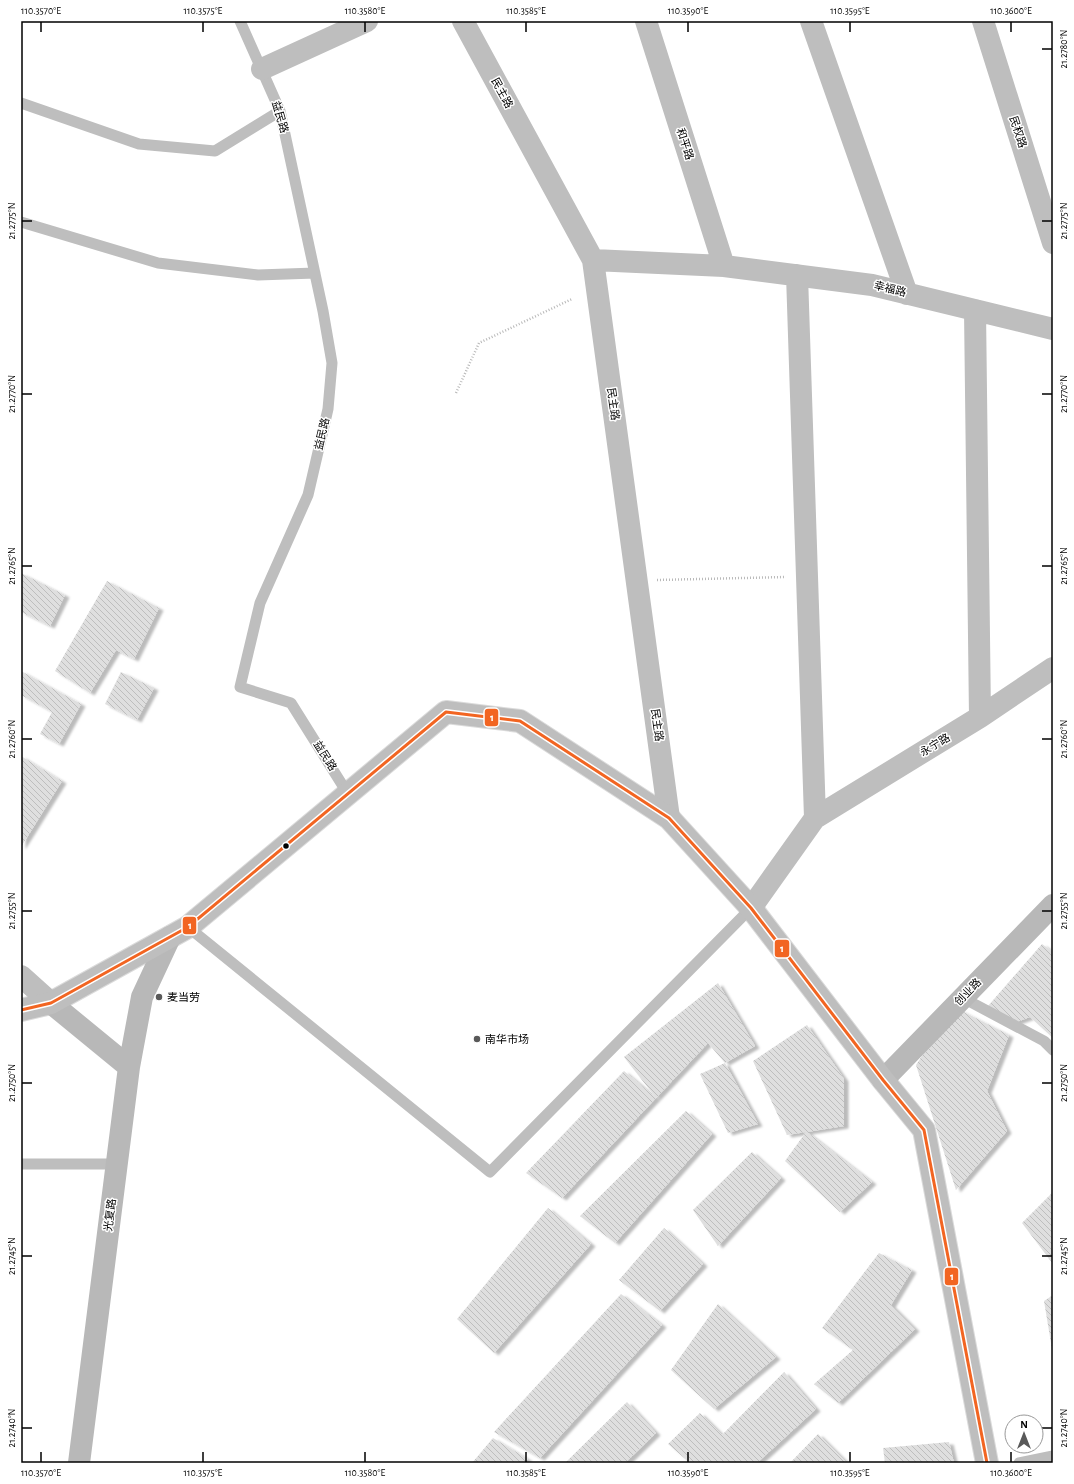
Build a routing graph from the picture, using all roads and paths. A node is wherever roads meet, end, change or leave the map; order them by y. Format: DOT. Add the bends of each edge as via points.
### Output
graph roads {
  1 [pos="240,21"];
  2 [pos="367,21"];
  3 [pos="463,21"];
  4 [pos="646,21"];
  5 [pos="811,21"];
  6 [pos="983,21"];
  7 [pos="262,69"];
  8 [pos="21,103"];
  9 [pos="280,111"];
  10 [pos="21,222"];
  11 [pos="1053,243"];
  12 [pos="593,260"];
  13 [pos="724,266"];
  14 [pos="315,273"];
  15 [pos="797,275"];
  16 [pos="907,294"];
  17 [pos="572,299"];
  18 [pos="975,310"];
  19 [pos="1053,329"];
  20 [pos="456,393"];
  21 [pos="807,576"];
  22 [pos="637,580"];
  23 [pos="1053,668"];
  24 [pos="980,717"];
  25 [pos="348,794"];
  26 [pos="669,818"];
  27 [pos="815,818"];
  28 [pos="1053,905"];
  29 [pos="751,908"];
  30 [pos="179,932"];
  31 [pos="21,976"];
  32 [pos="963,998"];
  33 [pos="51,1004"];
  34 [pos="21,1010"];
  35 [pos="1053,1050"];
  36 [pos="129,1067"];
  37 [pos="883,1080"];
  38 [pos="21,1164"];
  39 [pos="116,1164"];
  40 [pos="1053,1456"];
  41 [pos="79,1463"];
  42 [pos="987,1463"];
  43 [pos="1019,1463"];
  1 -- 7 [label="lane, 益民路"];
  2 -- 7 [label="street"];
  3 -- 12 [label="street, 民主路"];
  4 -- 13 [label="street, 和平路"];
  5 -- 16 [label="street"];
  6 -- 11 [label="street, 民权路"];
  7 -- 9 [label="lane, 益民路"];
  8 -- 9 [label="lane" via="139,144 215,151"];
  9 -- 14 [label="lane, 益民路"];
  10 -- 14 [label="lane" via="158,263 258,275"];
  12 -- 13 [label="street, 幸福路"];
  12 -- 22 [label="street, 民主路"];
  13 -- 15 [label="street, 幸福路"];
  14 -- 25 [label="lane, 益民路" via="332,363 328,409 308,495 260,603 240,687 291,703"];
  15 -- 16 [label="street, 幸福路" via="872,285"];
  15 -- 21 [label="street"];
  16 -- 18 [label="street, 幸福路"];
  17 -- 20 [label="path" via="479,343"];
  18 -- 19 [label="street, 幸福路"];
  18 -- 24 [label="street"];
  21 -- 22 [label="path"];
  21 -- 27 [label="street"];
  22 -- 26 [label="street, 民主路"];
  23 -- 24 [label="street, 永宁路"];
  24 -- 27 [label="street, 永宁路"];
  25 -- 26 [label="street" via="446,712 520,721"];
  25 -- 30 [label="street"];
  26 -- 29 [label="street"];
  27 -- 29 [label="street"];
  28 -- 32 [label="street, 创业路"];
  29 -- 30 [label="lane" via="490,1172"];
  29 -- 37 [label="street"];
  30 -- 33 [label="street"];
  30 -- 36 [label="street, 光复路" via="142,997"];
  31 -- 33 [label="street"];
  32 -- 35 [label="lane" via="1044,1041"];
  32 -- 37 [label="street, 创业路"];
  33 -- 34 [label="street"];
  33 -- 36 [label="street"];
  36 -- 39 [label="street, 光复路"];
  37 -- 42 [label="street" via="924,1130"];
  38 -- 39 [label="lane"];
  39 -- 41 [label="street, 光复路"];
  40 -- 43 [label="lane"];
}
